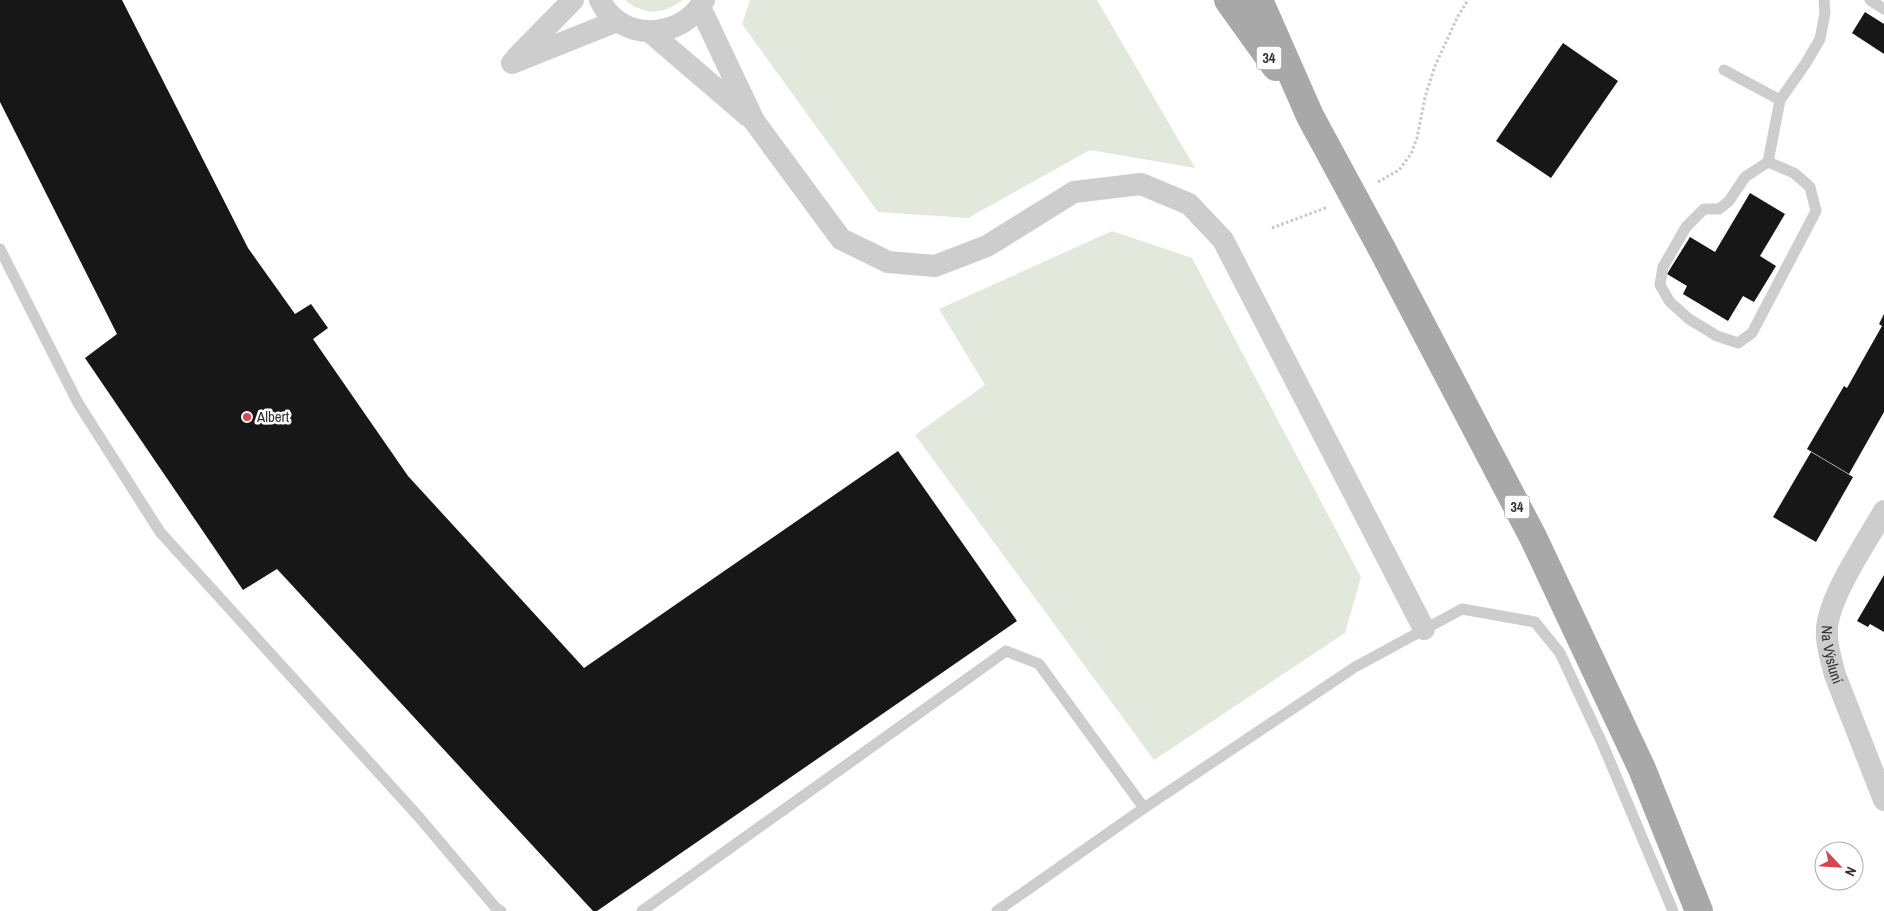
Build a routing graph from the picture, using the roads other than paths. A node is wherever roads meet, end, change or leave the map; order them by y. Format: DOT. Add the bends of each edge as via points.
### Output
graph roads {
  1 [pos="573,0"];
  2 [pos="600,0"];
  3 [pos="1228,0"];
  4 [pos="1259,0"];
  5 [pos="1824,0"];
  6 [pos="1870,0"];
  7 [pos="702,4"];
  8 [pos="1884,9"];
  9 [pos="618,21"];
  10 [pos="650,32"];
  11 [pos="1724,70"];
  12 [pos="1780,100"];
  13 [pos="1310,116"];
  14 [pos="754,121"];
  15 [pos="1768,162"];
  16 [pos="0,249"];
  17 [pos="1884,511"];
  18 [pos="1424,629"];
  19 [pos="1884,800"];
  20 [pos="1144,808"];
  21 [pos="501,911"];
  22 [pos="642,911"];
  23 [pos="997,911"];
  24 [pos="1673,911"];
  25 [pos="1699,911"];
  1 -- 9 [label="street" via="512,63"];
  2 -- 9 [label="street"];
  3 -- 13 [label="main road, 34"];
  4 -- 13 [label="main road, 34"];
  5 -- 12 [label="lane" via="1820,39"];
  6 -- 8 [label="lane"];
  7 -- 10 [label="street" via="687,21 670,30"];
  7 -- 14 [label="street"];
  9 -- 10 [label="street" via="633,29"];
  10 -- 14 [label="street"];
  11 -- 12 [label="lane"];
  12 -- 15 [label="lane"];
  13 -- 25 [label="main road, 34" via="1532,537 1642,769"];
  14 -- 18 [label="street" via="841,239 888,262 935,266 987,246 1074,192 1141,184 1189,204 1223,240"];
  15 -- 15 [label="lane" via="1745,177 1719,209 1704,209 1686,227 1663,267 1660,285 1670,302 1689,319 1717,336 1738,343 1752,333 1816,211 1810,187 1794,173"];
  16 -- 21 [label="lane" via="78,403 160,532"];
  17 -- 19 [label="street, Na Výsluní" via="1834,602 1827,623 1835,675"];
  18 -- 20 [label="lane" via="1354,667"];
  18 -- 24 [label="lane" via="1462,609 1535,622 1560,653"];
  20 -- 22 [label="lane" via="1039,664 1006,651"];
  20 -- 23 [label="lane"];
}
